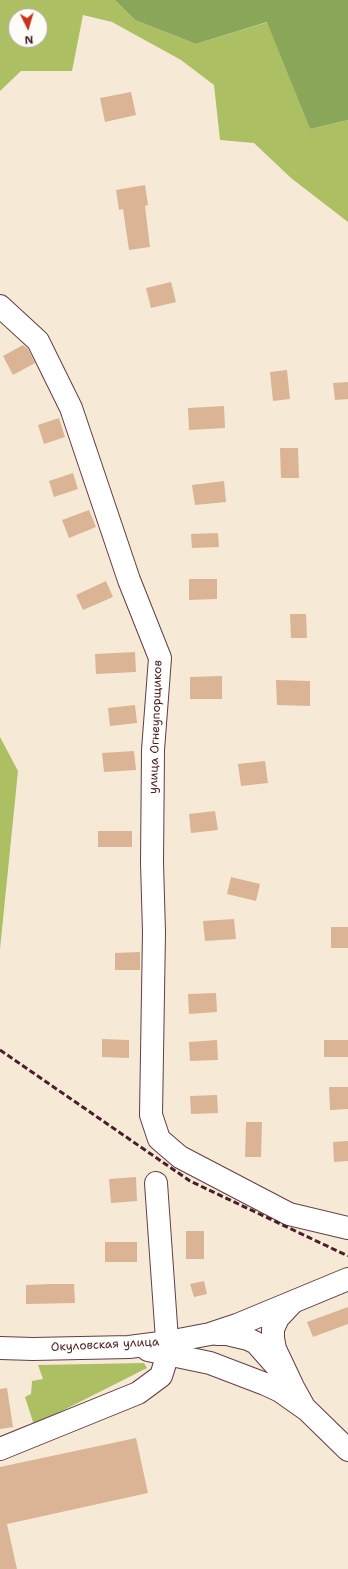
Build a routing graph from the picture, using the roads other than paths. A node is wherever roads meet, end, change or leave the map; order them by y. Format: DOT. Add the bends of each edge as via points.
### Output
graph roads {
  1 [pos="0,306"];
  2 [pos="156,1183"];
  3 [pos="348,1228"];
  4 [pos="348,1279"];
  5 [pos="294,1301"];
  6 [pos="265,1313"];
  7 [pos="210,1334"];
  8 [pos="248,1339"];
  9 [pos="0,1348"];
  10 [pos="168,1348"];
  11 [pos="266,1384"];
  12 [pos="292,1387"];
  13 [pos="307,1410"];
  14 [pos="0,1449"];
  15 [pos="348,1450"];
  1 -- 3 [label="street, улица Огнеупорщиков" via="38,342 71,408 129,580 160,658 153,750 151,1115 159,1139 180,1158 289,1214"];
  2 -- 10 [label="street"];
  4 -- 5 [label="street"];
  5 -- 6 [label="street"];
  5 -- 12 [label="street" via="278,1318 273,1329 275,1349"];
  6 -- 7 [label="street"];
  6 -- 8 [label="street" via="254,1324"];
  7 -- 8 [label="street" via="227,1334"];
  7 -- 10 [label="street, Окуловская улица"];
  8 -- 11 [label="street" via="252,1363"];
  8 -- 12 [label="street" via="256,1343"];
  9 -- 10 [label="street, Окуловская улица"];
  10 -- 11 [label="street"];
  10 -- 14 [label="street" via="161,1376 138,1393"];
  11 -- 13 [label="street"];
  12 -- 13 [label="street"];
  13 -- 15 [label="street"];
}
